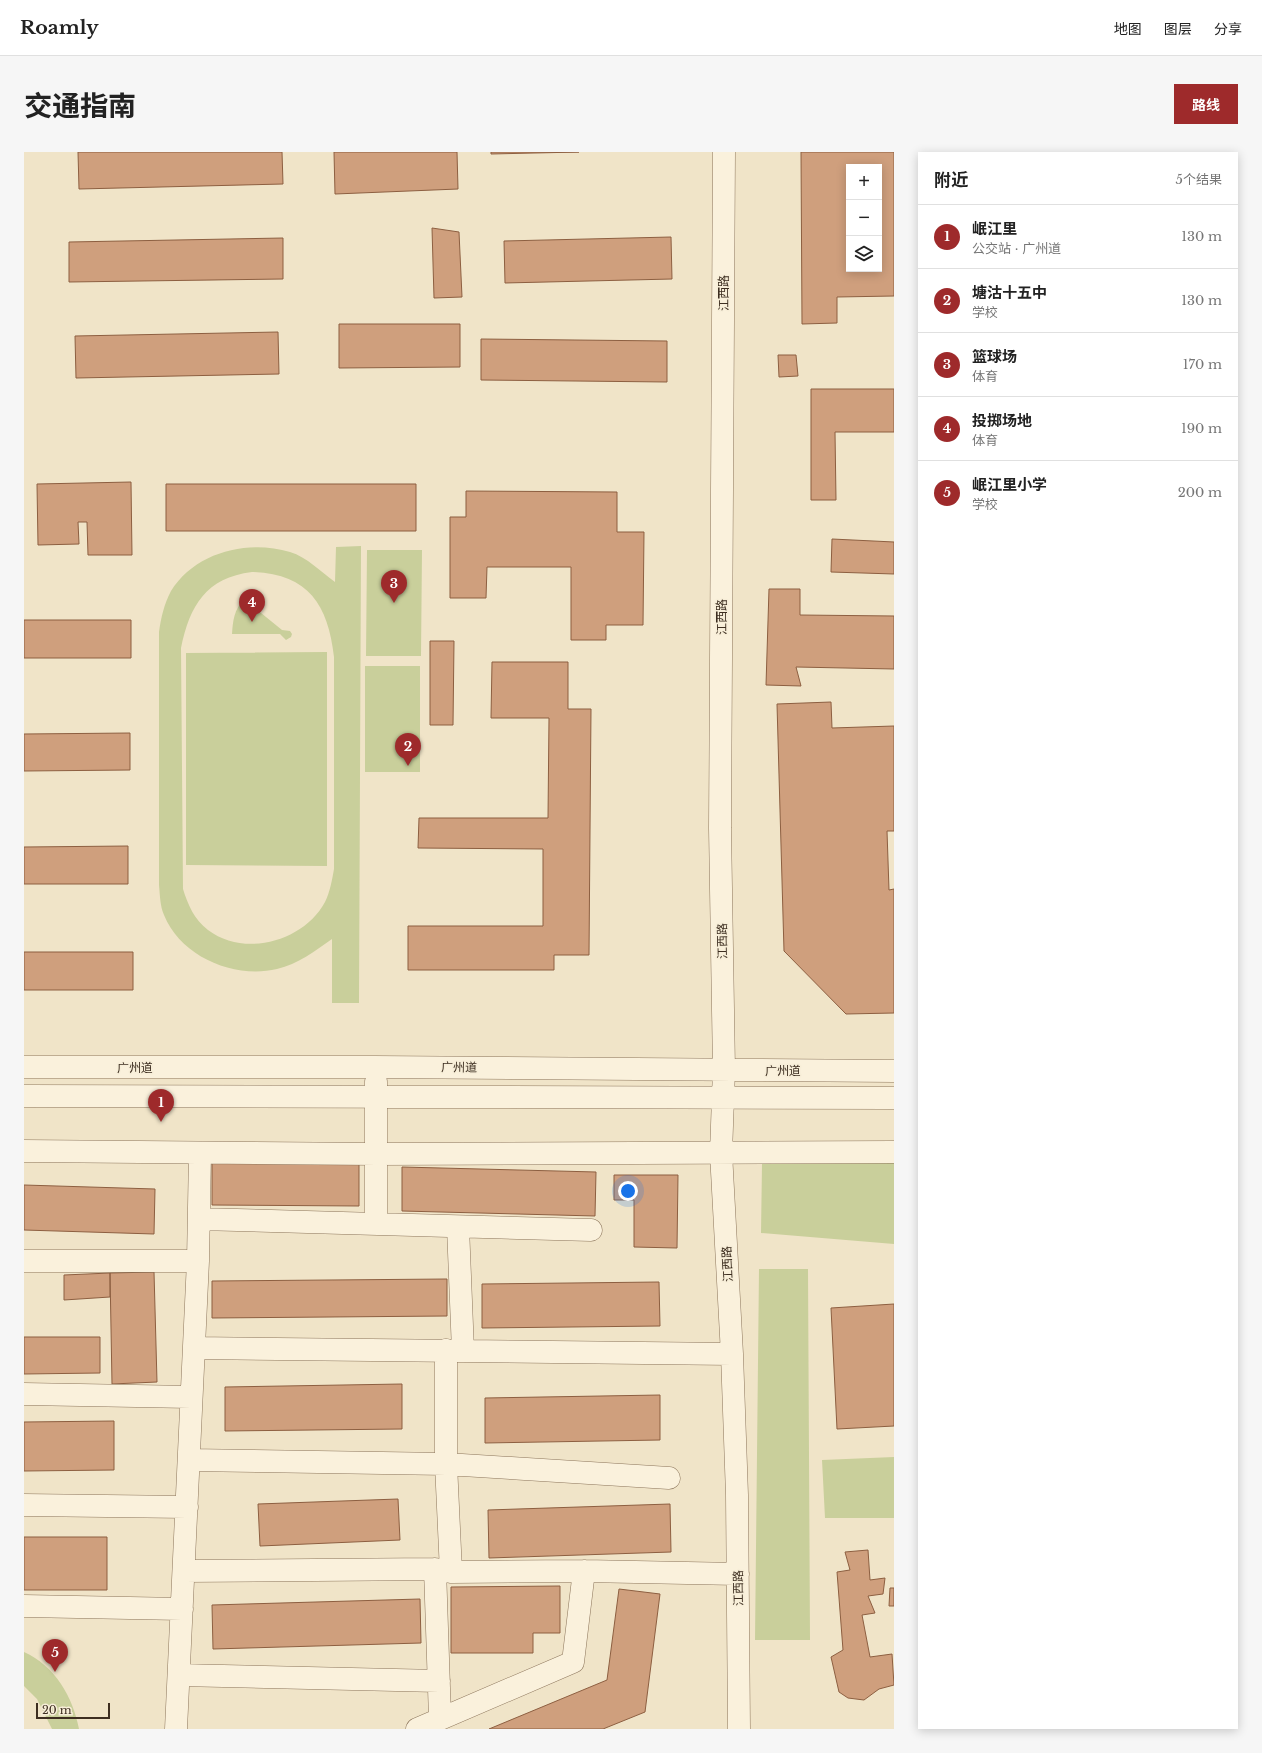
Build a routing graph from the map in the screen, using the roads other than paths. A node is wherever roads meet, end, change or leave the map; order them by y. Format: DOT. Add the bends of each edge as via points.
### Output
graph roads {
  1 [pos="724,152"];
  2 [pos="24,1067"];
  3 [pos="375,1067"];
  4 [pos="724,1070"];
  5 [pos="894,1071"];
  6 [pos="24,1096"];
  7 [pos="376,1097"];
  8 [pos="723,1097"];
  9 [pos="894,1098"];
  10 [pos="24,1151"];
  11 [pos="894,1152"];
  12 [pos="200,1153"];
  13 [pos="721,1153"];
  14 [pos="377,1154"];
  15 [pos="199,1219"];
  16 [pos="376,1224"];
  17 [pos="458,1227"];
  18 [pos="591,1230"];
  19 [pos="24,1261"];
  20 [pos="198,1261"];
  21 [pos="194,1348"];
  22 [pos="454,1350"];
  23 [pos="732,1354"];
  24 [pos="24,1394"];
  25 [pos="191,1398"];
  26 [pos="189,1460"];
  27 [pos="446,1464"];
  28 [pos="670,1478"];
  29 [pos="24,1505"];
  30 [pos="187,1507"];
  31 [pos="184,1571"];
  32 [pos="443,1571"];
  33 [pos="584,1571"];
  34 [pos="738,1574"];
  35 [pos="24,1606"];
  36 [pos="182,1609"];
  37 [pos="179,1675"];
  38 [pos="439,1681"];
  39 [pos="440,1718"];
  40 [pos="176,1729"];
  41 [pos="417,1729"];
  42 [pos="739,1729"];
  1 -- 4 [label="street, 江西路" via="720,828"];
  2 -- 3 [label="street, 广州道"];
  3 -- 4 [label="street, 广州道"];
  3 -- 7 [label="street"];
  4 -- 5 [label="street, 广州道"];
  4 -- 8 [label="street, 江西路"];
  6 -- 7 [label="street"];
  7 -- 8 [label="street"];
  7 -- 14 [label="street"];
  8 -- 9 [label="street"];
  8 -- 13 [label="street, 江西路"];
  10 -- 12 [label="street"];
  11 -- 13 [label="street"];
  12 -- 14 [label="street"];
  12 -- 15 [label="street"];
  13 -- 14 [label="street"];
  13 -- 23 [label="street, 江西路"];
  14 -- 16 [label="street"];
  15 -- 16 [label="street"];
  15 -- 20 [label="street"];
  16 -- 17 [label="street"];
  17 -- 18 [label="street"];
  17 -- 22 [label="street"];
  19 -- 20 [label="street"];
  20 -- 21 [label="street"];
  21 -- 22 [label="street"];
  21 -- 25 [label="street"];
  22 -- 23 [label="street"];
  22 -- 27 [label="street"];
  23 -- 34 [label="street, 江西路"];
  24 -- 25 [label="street"];
  25 -- 26 [label="street"];
  26 -- 27 [label="street"];
  26 -- 30 [label="street"];
  27 -- 28 [label="street"];
  27 -- 32 [label="street"];
  29 -- 30 [label="street"];
  30 -- 31 [label="street"];
  31 -- 32 [label="street"];
  31 -- 36 [label="street"];
  32 -- 33 [label="street"];
  32 -- 38 [label="street"];
  33 -- 34 [label="street"];
  33 -- 39 [label="street" via="573,1662"];
  34 -- 42 [label="street, 江西路"];
  35 -- 36 [label="street"];
  36 -- 37 [label="street"];
  37 -- 38 [label="street"];
  37 -- 40 [label="street"];
  38 -- 39 [label="street"];
  39 -- 41 [label="street"];
}
